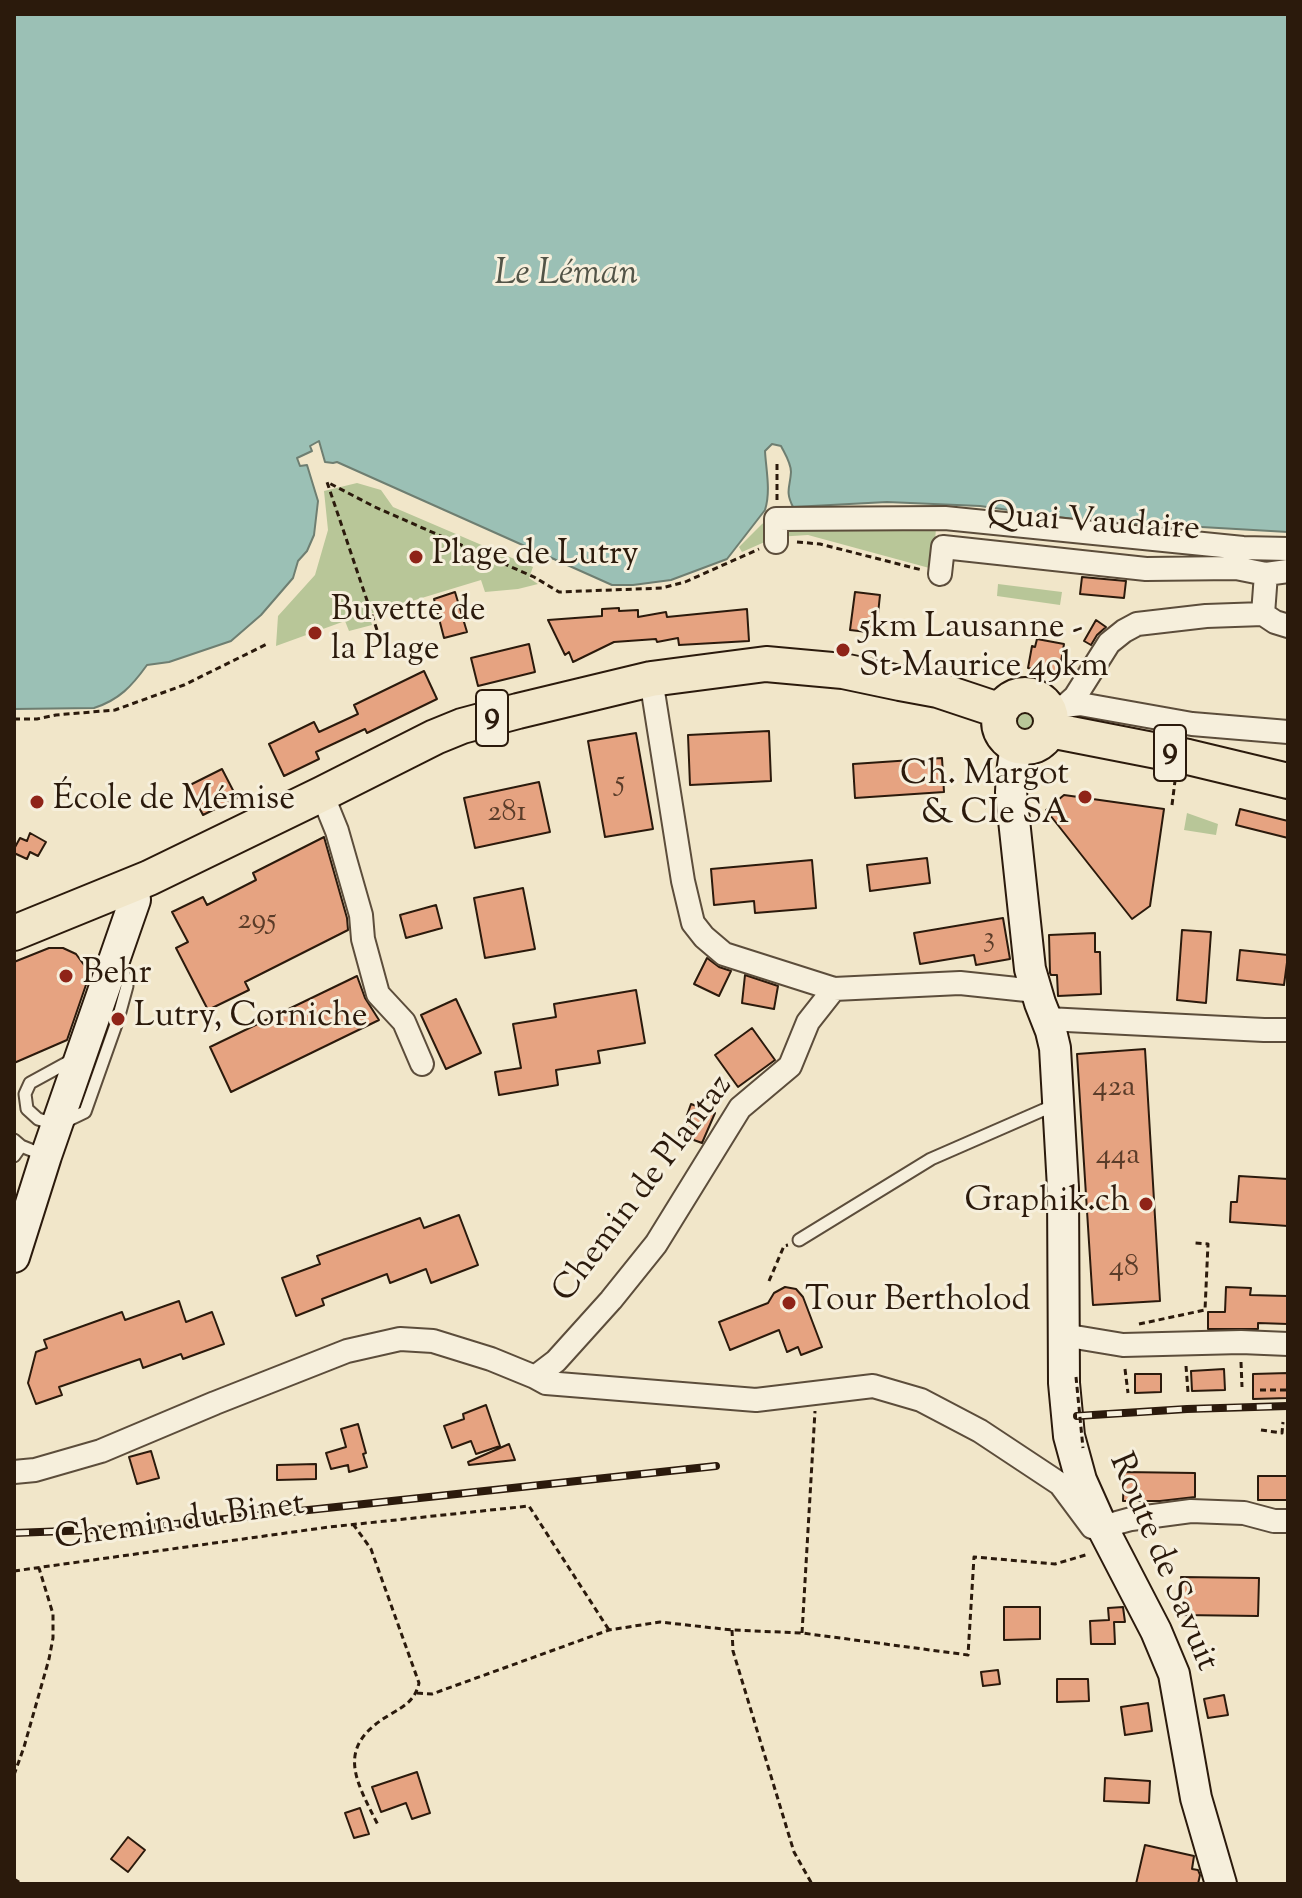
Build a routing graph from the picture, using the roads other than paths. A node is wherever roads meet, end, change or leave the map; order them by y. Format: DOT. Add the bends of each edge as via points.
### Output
graph roads {
  1 [pos="776,531"];
  2 [pos="1288,549"];
  3 [pos="1277,572"];
  4 [pos="940,574"];
  5 [pos="1263,614"];
  6 [pos="1288,626"];
  7 [pos="651,679"];
  8 [pos="1001,711"];
  9 [pos="1055,715"];
  10 [pos="1288,732"];
  11 [pos="1016,746"];
  12 [pos="1288,781"];
  13 [pos="322,794"];
  14 [pos="133,885"];
  15 [pos="14,933"];
  16 [pos="118,949"];
  17 [pos="834,989"];
  18 [pos="1036,991"];
  19 [pos="1047,1019"];
  20 [pos="1288,1030"];
  21 [pos="83,1054"];
  22 [pos="422,1064"];
  23 [pos="1057,1104"];
  24 [pos="58,1125"];
  25 [pos="27,1147"];
  26 [pos="14,1156"];
  27 [pos="799,1240"];
  28 [pos="14,1257"];
  29 [pos="1063,1335"];
  30 [pos="1288,1344"];
  31 [pos="535,1377"];
  32 [pos="14,1472"];
  33 [pos="1288,1521"];
  34 [pos="1107,1537"];
  35 [pos="1221,1884"];
  1 -- 2 [label="street" via="945,518"];
  3 -- 4 [label="street, Quai Vaudaire" via="1146,569 943,547"];
  3 -- 5 [label="street"];
  5 -- 6 [label="street"];
  5 -- 9 [label="street" via="1137,624 1109,643 1075,697"];
  7 -- 8 [label="main road, 9" via="766,664 843,671 938,690"];
  7 -- 13 [label="main road, 9" via="462,726"];
  7 -- 17 [label="street" via="693,923 724,954"];
  8 -- 9 [label="main road" via="1012,698 1028,695 1043,701"];
  8 -- 11 [label="main road" via="1000,728"];
  9 -- 10 [label="street" via="1080,704 1192,724"];
  9 -- 11 [label="main road" via="1040,743"];
  9 -- 12 [label="main road, 9" via="1188,757"];
  11 -- 18 [label="street, Route de Savuit" via="1011,792"];
  13 -- 14 [label="main road, 9"];
  13 -- 22 [label="street" via="361,915 378,994 404,1022"];
  14 -- 15 [label="main road, 9"];
  14 -- 16 [label="street" via="135,900"];
  16 -- 21 [label="street"];
  16 -- 24 [label="lane" via="127,986 118,1019 85,1112"];
  17 -- 18 [label="street" via="960,983"];
  17 -- 31 [label="street, Chemin de Plantaz" via="808,1022 790,1066 740,1108 656,1244 556,1361"];
  18 -- 19 [label="street, Route de Savuit"];
  19 -- 20 [label="street"];
  19 -- 23 [label="street, Route de Savuit" via="1055,1048"];
  21 -- 24 [label="street"];
  21 -- 24 [label="lane" via="30,1083 25,1094 27,1109"];
  23 -- 27 [label="lane" via="931,1159"];
  23 -- 29 [label="street, Route de Savuit"];
  24 -- 25 [label="street"];
  25 -- 26 [label="lane"];
  25 -- 28 [label="street"];
  29 -- 30 [label="street" via="1123,1345"];
  29 -- 34 [label="street, Route de Savuit" via="1072,1447"];
  31 -- 32 [label="street" via="433,1341 400,1339 347,1351 101,1451"];
  31 -- 34 [label="street" via="546,1383 756,1400 873,1386 921,1400 980,1431 1060,1484 1092,1527"];
  33 -- 34 [label="street" via="1191,1511 1131,1519"];
  34 -- 35 [label="street, Route de Savuit" via="1174,1674 1196,1798"];
}
